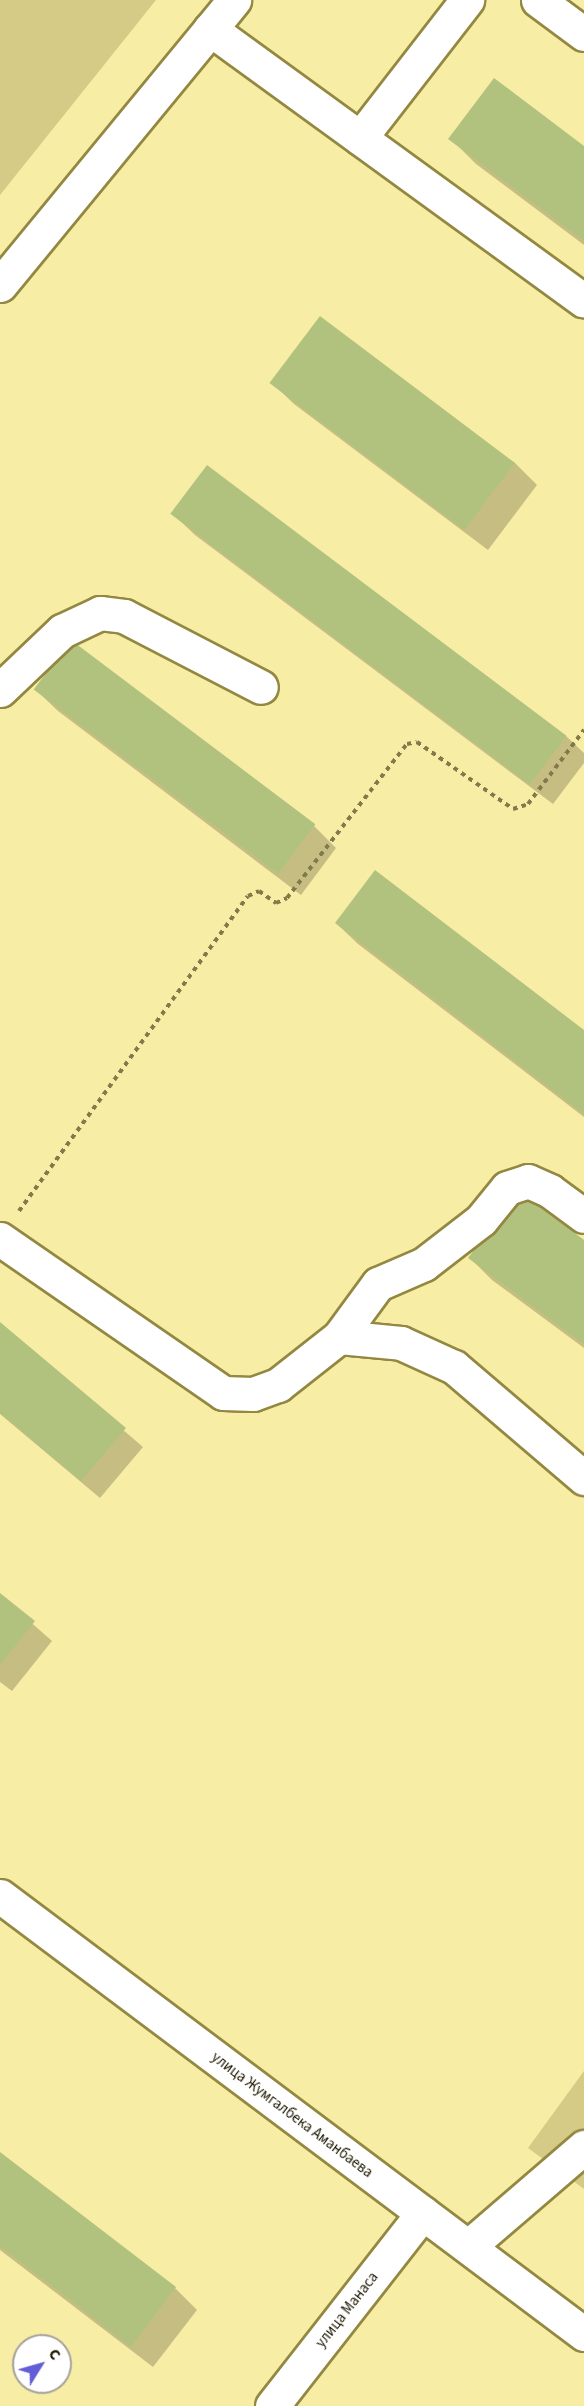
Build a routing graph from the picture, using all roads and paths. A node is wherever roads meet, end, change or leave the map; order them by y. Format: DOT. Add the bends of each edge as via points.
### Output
graph roads {
  1 [pos="234,0"];
  2 [pos="467,0"];
  3 [pos="538,0"];
  4 [pos="210,29"];
  5 [pos="584,34"];
  6 [pos="360,138"];
  7 [pos="0,285"];
  8 [pos="584,301"];
  9 [pos="261,687"];
  10 [pos="0,690"];
  11 [pos="584,730"];
  12 [pos="584,1216"];
  13 [pos="7,1228"];
  14 [pos="339,1337"];
  15 [pos="584,1478"];
  16 [pos="0,1896"];
  17 [pos="584,2147"];
  18 [pos="423,2213"];
  19 [pos="469,2246"];
  20 [pos="584,2334"];
  21 [pos="272,2406"];
  1 -- 4 [label="street"];
  2 -- 6 [label="street"];
  3 -- 5 [label="street"];
  4 -- 6 [label="street"];
  4 -- 7 [label="street"];
  6 -- 8 [label="street"];
  9 -- 10 [label="street" via="124,616 100,613 62,632"];
  11 -- 13 [label="path" via="528,804 513,809 417,742 407,744 287,898 276,903 259,891 248,896"];
  12 -- 14 [label="street" via="550,1191 528,1181 507,1188 481,1220 424,1264 378,1284"];
  13 -- 14 [label="street" via="223,1393 253,1394 278,1385"];
  14 -- 15 [label="street" via="401,1343 454,1367"];
  16 -- 18 [label="street, улица Жумгалбека Аманбаева"];
  17 -- 19 [label="street"];
  18 -- 19 [label="street, улица Жумгалбека Аманбаева"];
  18 -- 21 [label="street, улица Манаса"];
  19 -- 20 [label="street, улица Жумгалбека Аманбаева"];
}
